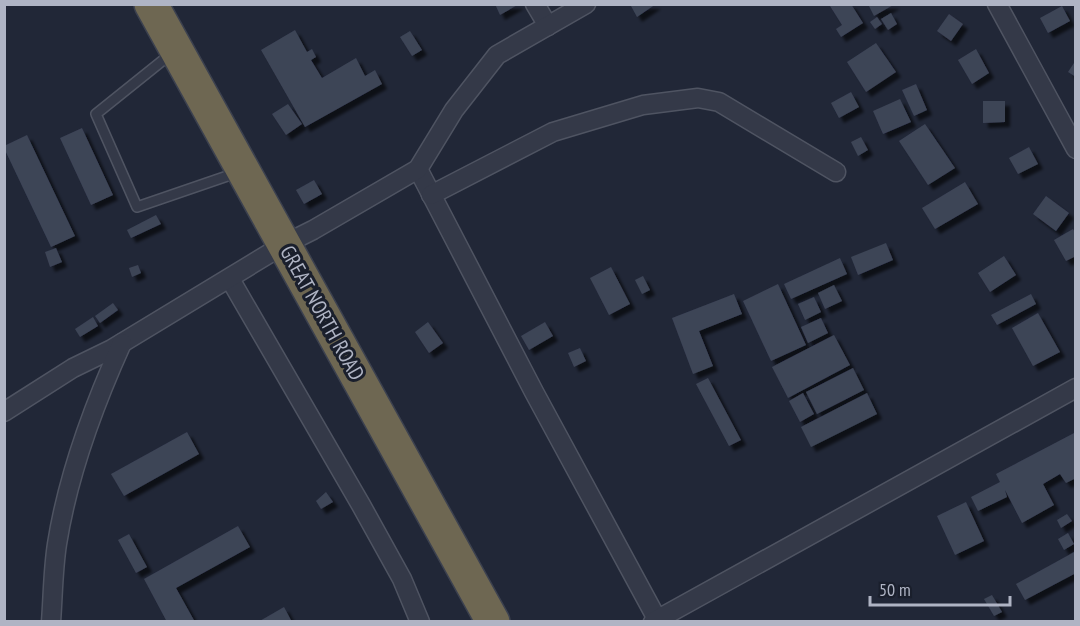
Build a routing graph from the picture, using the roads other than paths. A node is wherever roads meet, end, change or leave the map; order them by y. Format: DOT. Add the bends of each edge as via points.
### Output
graph roads {
  1 [pos="151,4"];
  2 [pos="535,4"];
  3 [pos="586,4"];
  4 [pos="997,4"];
  5 [pos="548,26"];
  6 [pos="176,49"];
  7 [pos="1076,149"];
  8 [pos="418,169"];
  9 [pos="244,171"];
  10 [pos="836,172"];
  11 [pos="432,195"];
  12 [pos="285,244"];
  13 [pos="231,279"];
  14 [pos="122,343"];
  15 [pos="1076,388"];
  16 [pos="4,412"];
  17 [pos="655,620"];
  18 [pos="51,621"];
  19 [pos="420,621"];
  20 [pos="493,621"];
  1 -- 6 [label="highway, GREAT NORTH ROAD"];
  2 -- 5 [label="street"];
  3 -- 5 [label="street"];
  4 -- 7 [label="street"];
  5 -- 8 [label="street" via="497,56 454,110"];
  6 -- 9 [label="highway, GREAT NORTH ROAD"];
  6 -- 9 [label="lane" via="96,114 137,207"];
  8 -- 11 [label="street"];
  8 -- 12 [label="street"];
  9 -- 12 [label="highway, GREAT NORTH ROAD"];
  10 -- 11 [label="street" via="719,102 698,98 644,105 553,132"];
  11 -- 17 [label="street"];
  12 -- 13 [label="street"];
  12 -- 20 [label="highway, GREAT NORTH ROAD"];
  13 -- 14 [label="street"];
  13 -- 19 [label="street" via="402,579"];
  14 -- 16 [label="street" via="73,368"];
  14 -- 18 [label="street" via="85,434 66,503 55,558"];
  15 -- 17 [label="street"];
}
